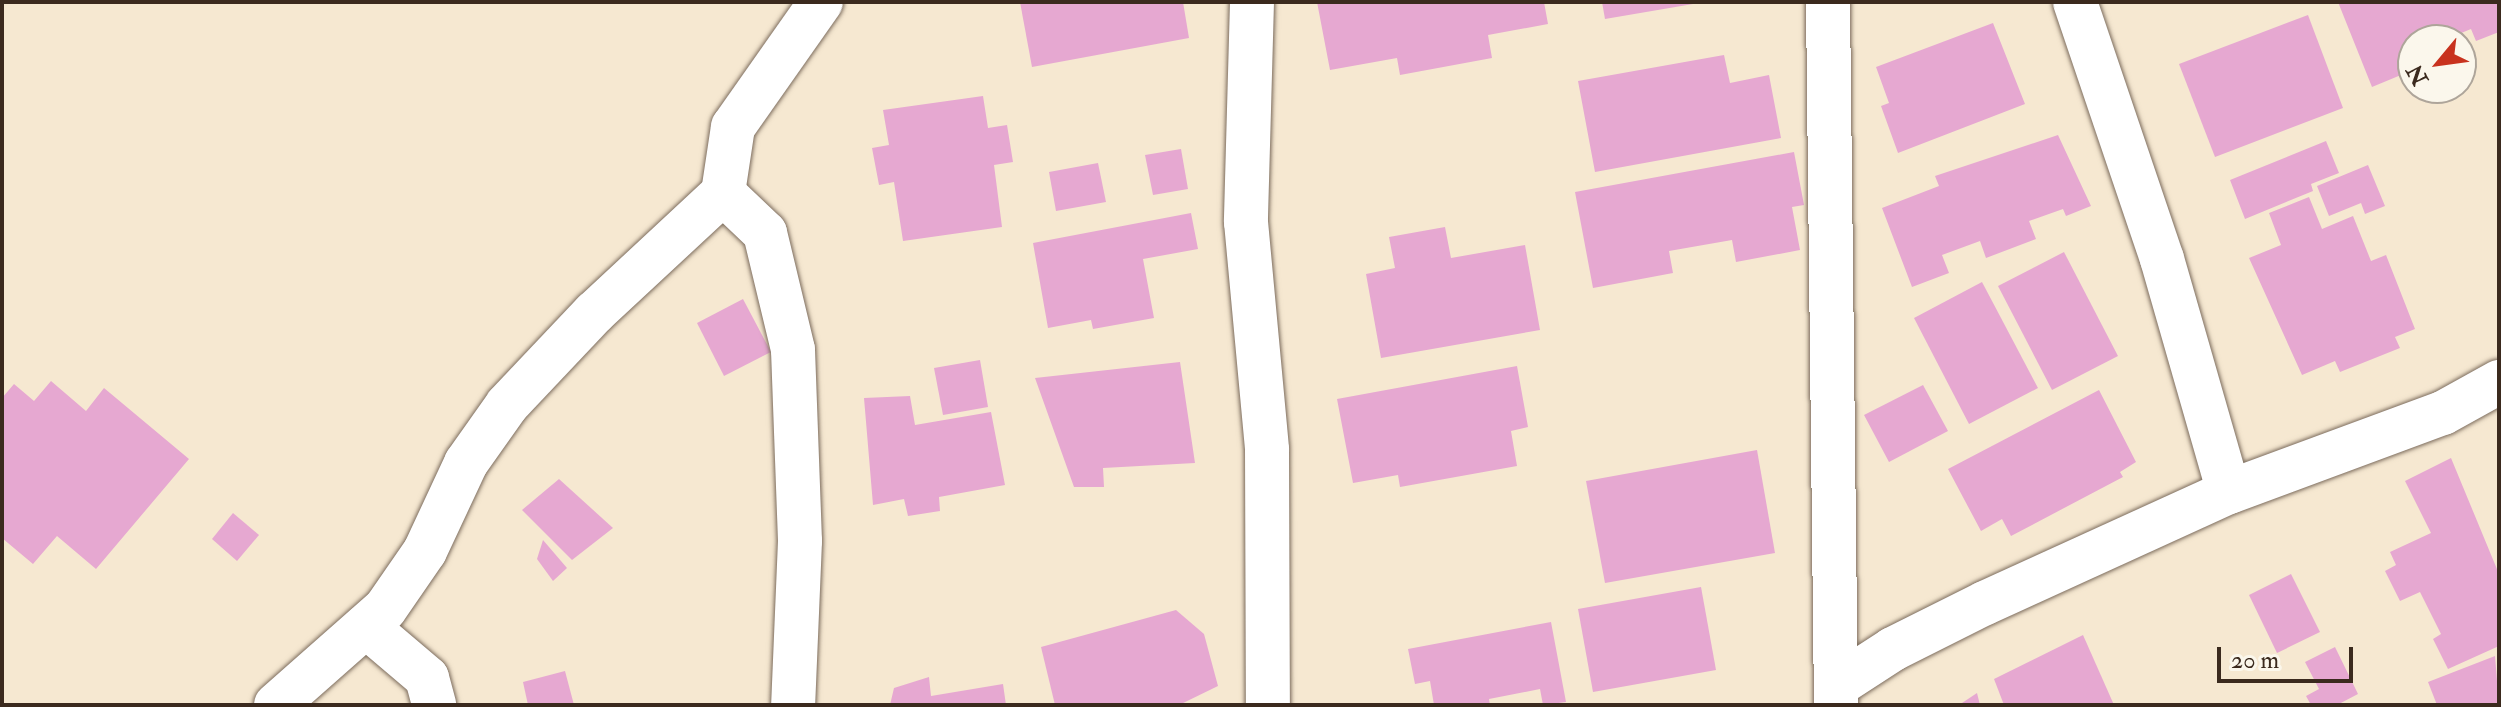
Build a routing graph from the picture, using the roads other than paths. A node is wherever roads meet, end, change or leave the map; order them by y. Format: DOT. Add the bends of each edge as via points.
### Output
graph roads {
  1 [pos="821,2"];
  2 [pos="1252,2"];
  3 [pos="1828,2"];
  4 [pos="2075,2"];
  5 [pos="723,193"];
  6 [pos="2499,382"];
  7 [pos="2229,492"];
  8 [pos="366,626"];
  9 [pos="1836,696"];
  10 [pos="276,705"];
  11 [pos="434,705"];
  12 [pos="793,705"];
  13 [pos="1268,705"];
  1 -- 5 [label="street" via="733,127"];
  2 -- 13 [label="street" via="1246,222 1267,450"];
  3 -- 9 [label="street"];
  4 -- 7 [label="street" via="2162,259"];
  5 -- 8 [label="street" via="594,313 507,405 466,463 425,551 385,609"];
  5 -- 12 [label="street" via="765,233 793,350 800,541"];
  6 -- 7 [label="street" via="2443,413"];
  7 -- 9 [label="street" via="1893,649"];
  8 -- 10 [label="street"];
  8 -- 11 [label="street" via="427,678"];
}
